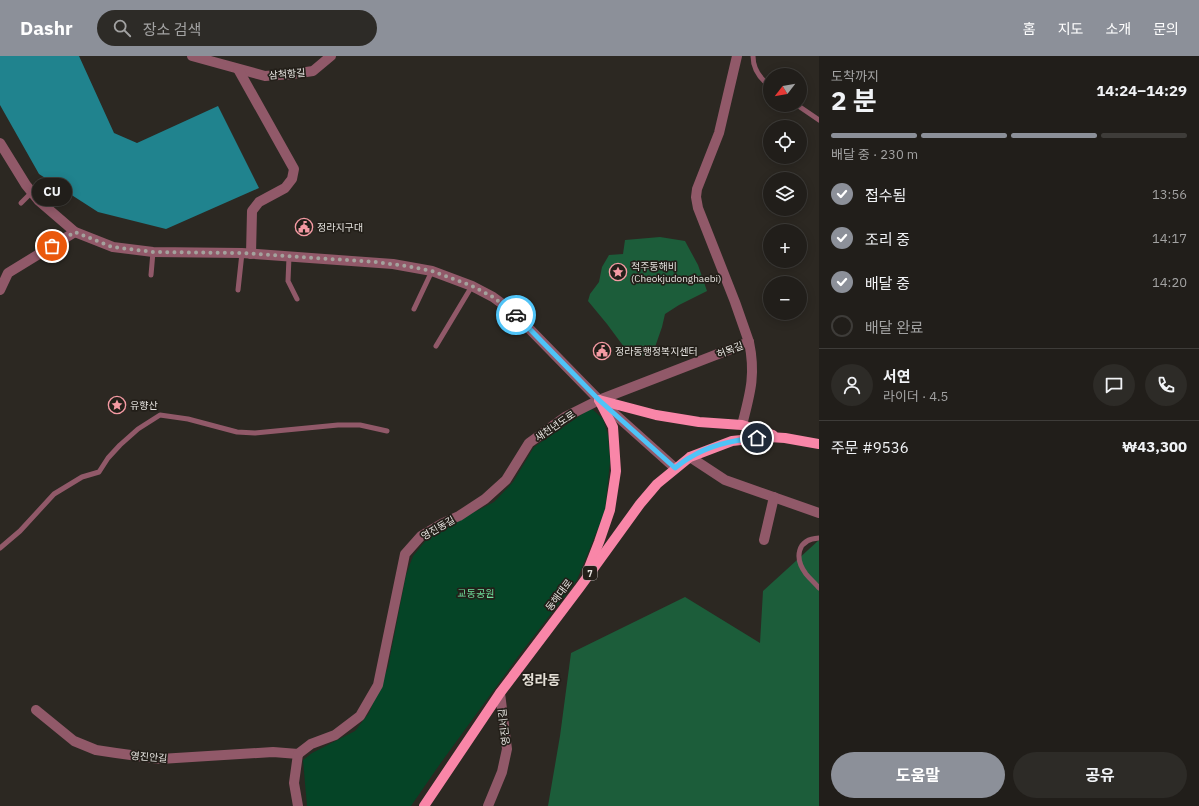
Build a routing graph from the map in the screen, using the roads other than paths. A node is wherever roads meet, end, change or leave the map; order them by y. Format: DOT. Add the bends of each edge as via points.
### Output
graph roads {
  1 [pos="192,56"];
  2 [pos="331,56"];
  3 [pos="737,56"];
  4 [pos="753,56"];
  5 [pos="238,69"];
  6 [pos="763,79"];
  7 [pos="807,111"];
  8 [pos="819,120"];
  9 [pos="0,143"];
  10 [pos="32,192"];
  11 [pos="21,203"];
  12 [pos="75,232"];
  13 [pos="153,252"];
  14 [pos="247,254"];
  15 [pos="289,257"];
  16 [pos="432,271"];
  17 [pos="151,275"];
  18 [pos="472,286"];
  19 [pos="0,290"];
  20 [pos="238,290"];
  21 [pos="297,299"];
  22 [pos="414,309"];
  23 [pos="749,342"];
  24 [pos="436,346"];
  25 [pos="599,400"];
  26 [pos="742,426"];
  27 [pos="387,431"];
  28 [pos="785,438"];
  29 [pos="819,444"];
  30 [pos="690,457"];
  31 [pos="675,468"];
  32 [pos="506,480"];
  33 [pos="774,497"];
  34 [pos="819,513"];
  35 [pos="819,538"];
  36 [pos="764,540"];
  37 [pos="0,548"];
  38 [pos="580,587"];
  39 [pos="819,588"];
  40 [pos="500,693"];
  41 [pos="36,710"];
  42 [pos="298,754"];
  43 [pos="298,806"];
  44 [pos="424,806"];
  45 [pos="488,806"];
  1 -- 5 [label="street, 삼척항길"];
  2 -- 5 [label="street, 삼척항길" via="313,71 293,74 265,76"];
  3 -- 23 [label="street, 허목길" via="719,133 696,197"];
  4 -- 6 [label="lane" via="754,68"];
  5 -- 14 [label="street" via="294,169 292,179 285,188 259,202 252,211"];
  7 -- 8 [label="lane"];
  9 -- 10 [label="street"];
  10 -- 11 [label="lane"];
  10 -- 12 [label="street"];
  12 -- 13 [label="street" via="112,247"];
  12 -- 19 [label="street" via="8,273"];
  13 -- 14 [label="street"];
  13 -- 17 [label="lane"];
  14 -- 15 [label="street"];
  14 -- 20 [label="lane"];
  15 -- 16 [label="street" via="393,264"];
  15 -- 21 [label="lane" via="288,280"];
  16 -- 18 [label="street"];
  16 -- 22 [label="lane"];
  18 -- 24 [label="lane"];
  18 -- 25 [label="street" via="512,311"];
  23 -- 25 [label="street, 허목길"];
  23 -- 26 [label="street" via="752,382"];
  25 -- 26 [label="main road" via="676,419"];
  25 -- 31 [label="street"];
  25 -- 32 [label="street, 새천년도로" via="565,417 529,443"];
  25 -- 38 [label="main road" via="613,427 616,471 610,510"];
  26 -- 28 [label="main road"];
  27 -- 37 [label="lane" via="373,427 338,425 255,433 237,432 188,419 160,415 120,445 99,472 82,477 54,494 20,531"];
  28 -- 29 [label="main road, 동해대로 / 7"];
  28 -- 30 [label="main road, 동해대로 / 7" via="732,441"];
  30 -- 31 [label="main road, 동해대로 / 7"];
  30 -- 33 [label="street" via="725,480"];
  31 -- 38 [label="main road, 동해대로 / 7" via="640,504"];
  32 -- 42 [label="street, 영진동길" via="466,512 421,536 405,554 378,685 360,716 335,735 311,744"];
  33 -- 34 [label="street"];
  33 -- 36 [label="street"];
  35 -- 39 [label="lane" via="812,538 803,543 799,558 806,574"];
  38 -- 40 [label="main road, 동해대로 / 7"];
  40 -- 44 [label="main road, 동해대로 / 7"];
  40 -- 45 [label="street, 영진서길" via="506,749 502,772"];
  41 -- 42 [label="street, 영진안길" via="74,741 96,750 160,759 273,752"];
  42 -- 43 [label="street" via="294,783"];
}
